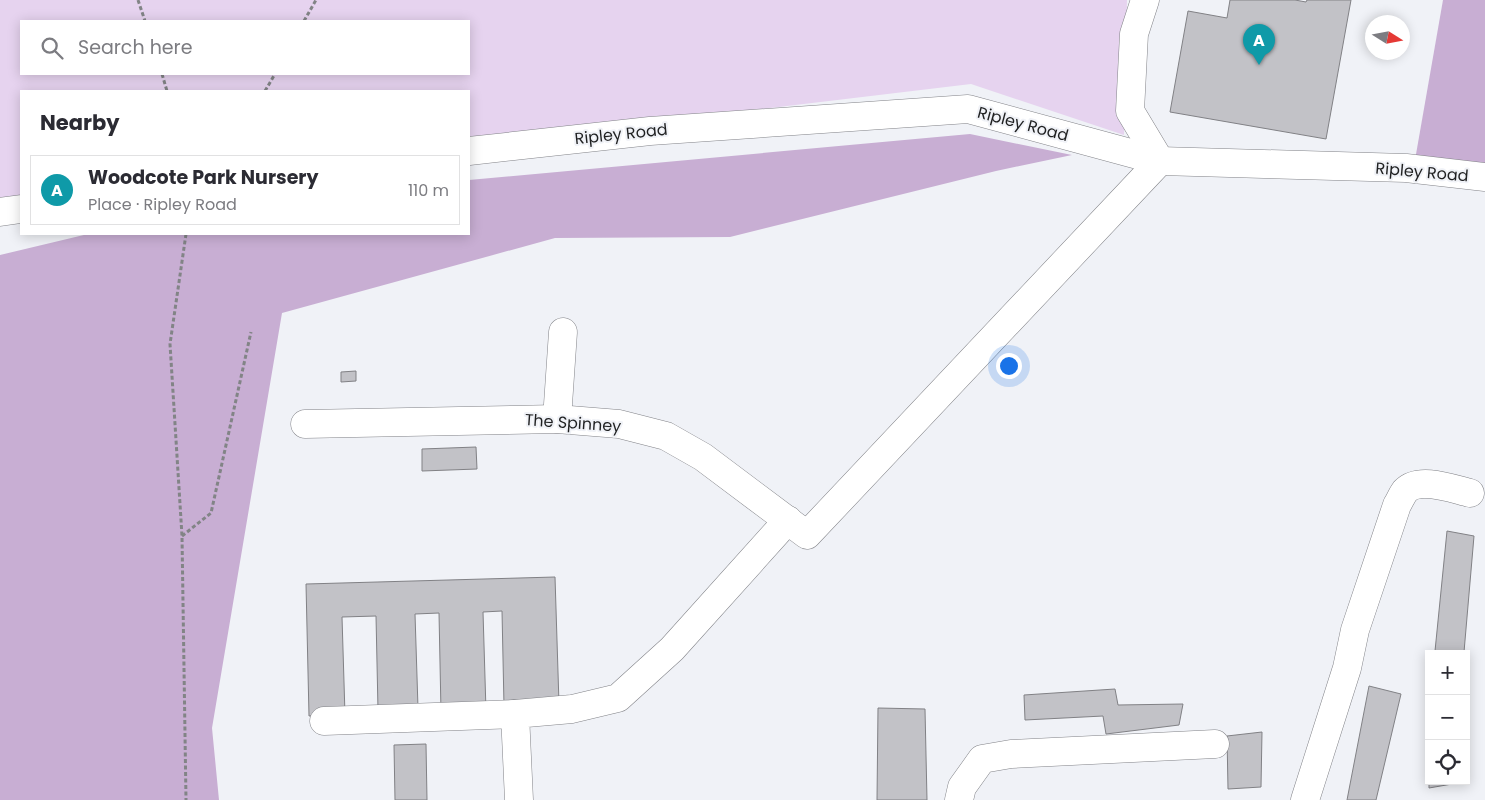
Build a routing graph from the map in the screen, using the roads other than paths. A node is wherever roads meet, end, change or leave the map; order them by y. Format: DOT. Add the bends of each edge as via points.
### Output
graph roads {
  1 [pos="1145,0"];
  2 [pos="470,151"];
  3 [pos="1160,161"];
  4 [pos="1485,177"];
  5 [pos="20,209"];
  6 [pos="0,212"];
  7 [pos="563,332"];
  8 [pos="557,419"];
  9 [pos="305,424"];
  10 [pos="1470,493"];
  11 [pos="798,528"];
  12 [pos="515,714"];
  13 [pos="324,721"];
  14 [pos="1215,744"];
  15 [pos="519,800"];
  16 [pos="959,800"];
  17 [pos="1305,800"];
  1 -- 3 [label="street" via="1134,34 1130,111"];
  2 -- 3 [label="street, Ripley Road" via="650,131 968,109"];
  3 -- 4 [label="street, Ripley Road" via="1406,168"];
  3 -- 11 [label="street"];
  5 -- 6 [label="street"];
  7 -- 8 [label="street"];
  8 -- 9 [label="street, The Spinney"];
  8 -- 11 [label="street, The Spinney" via="619,424 666,436 703,456"];
  10 -- 17 [label="street" via="1424,484 1405,491 1397,504 1355,630 1347,668"];
  11 -- 12 [label="street" via="618,698 572,709"];
  12 -- 13 [label="street"];
  12 -- 15 [label="street"];
  14 -- 16 [label="street" via="1011,754 982,760 962,786"];
}
